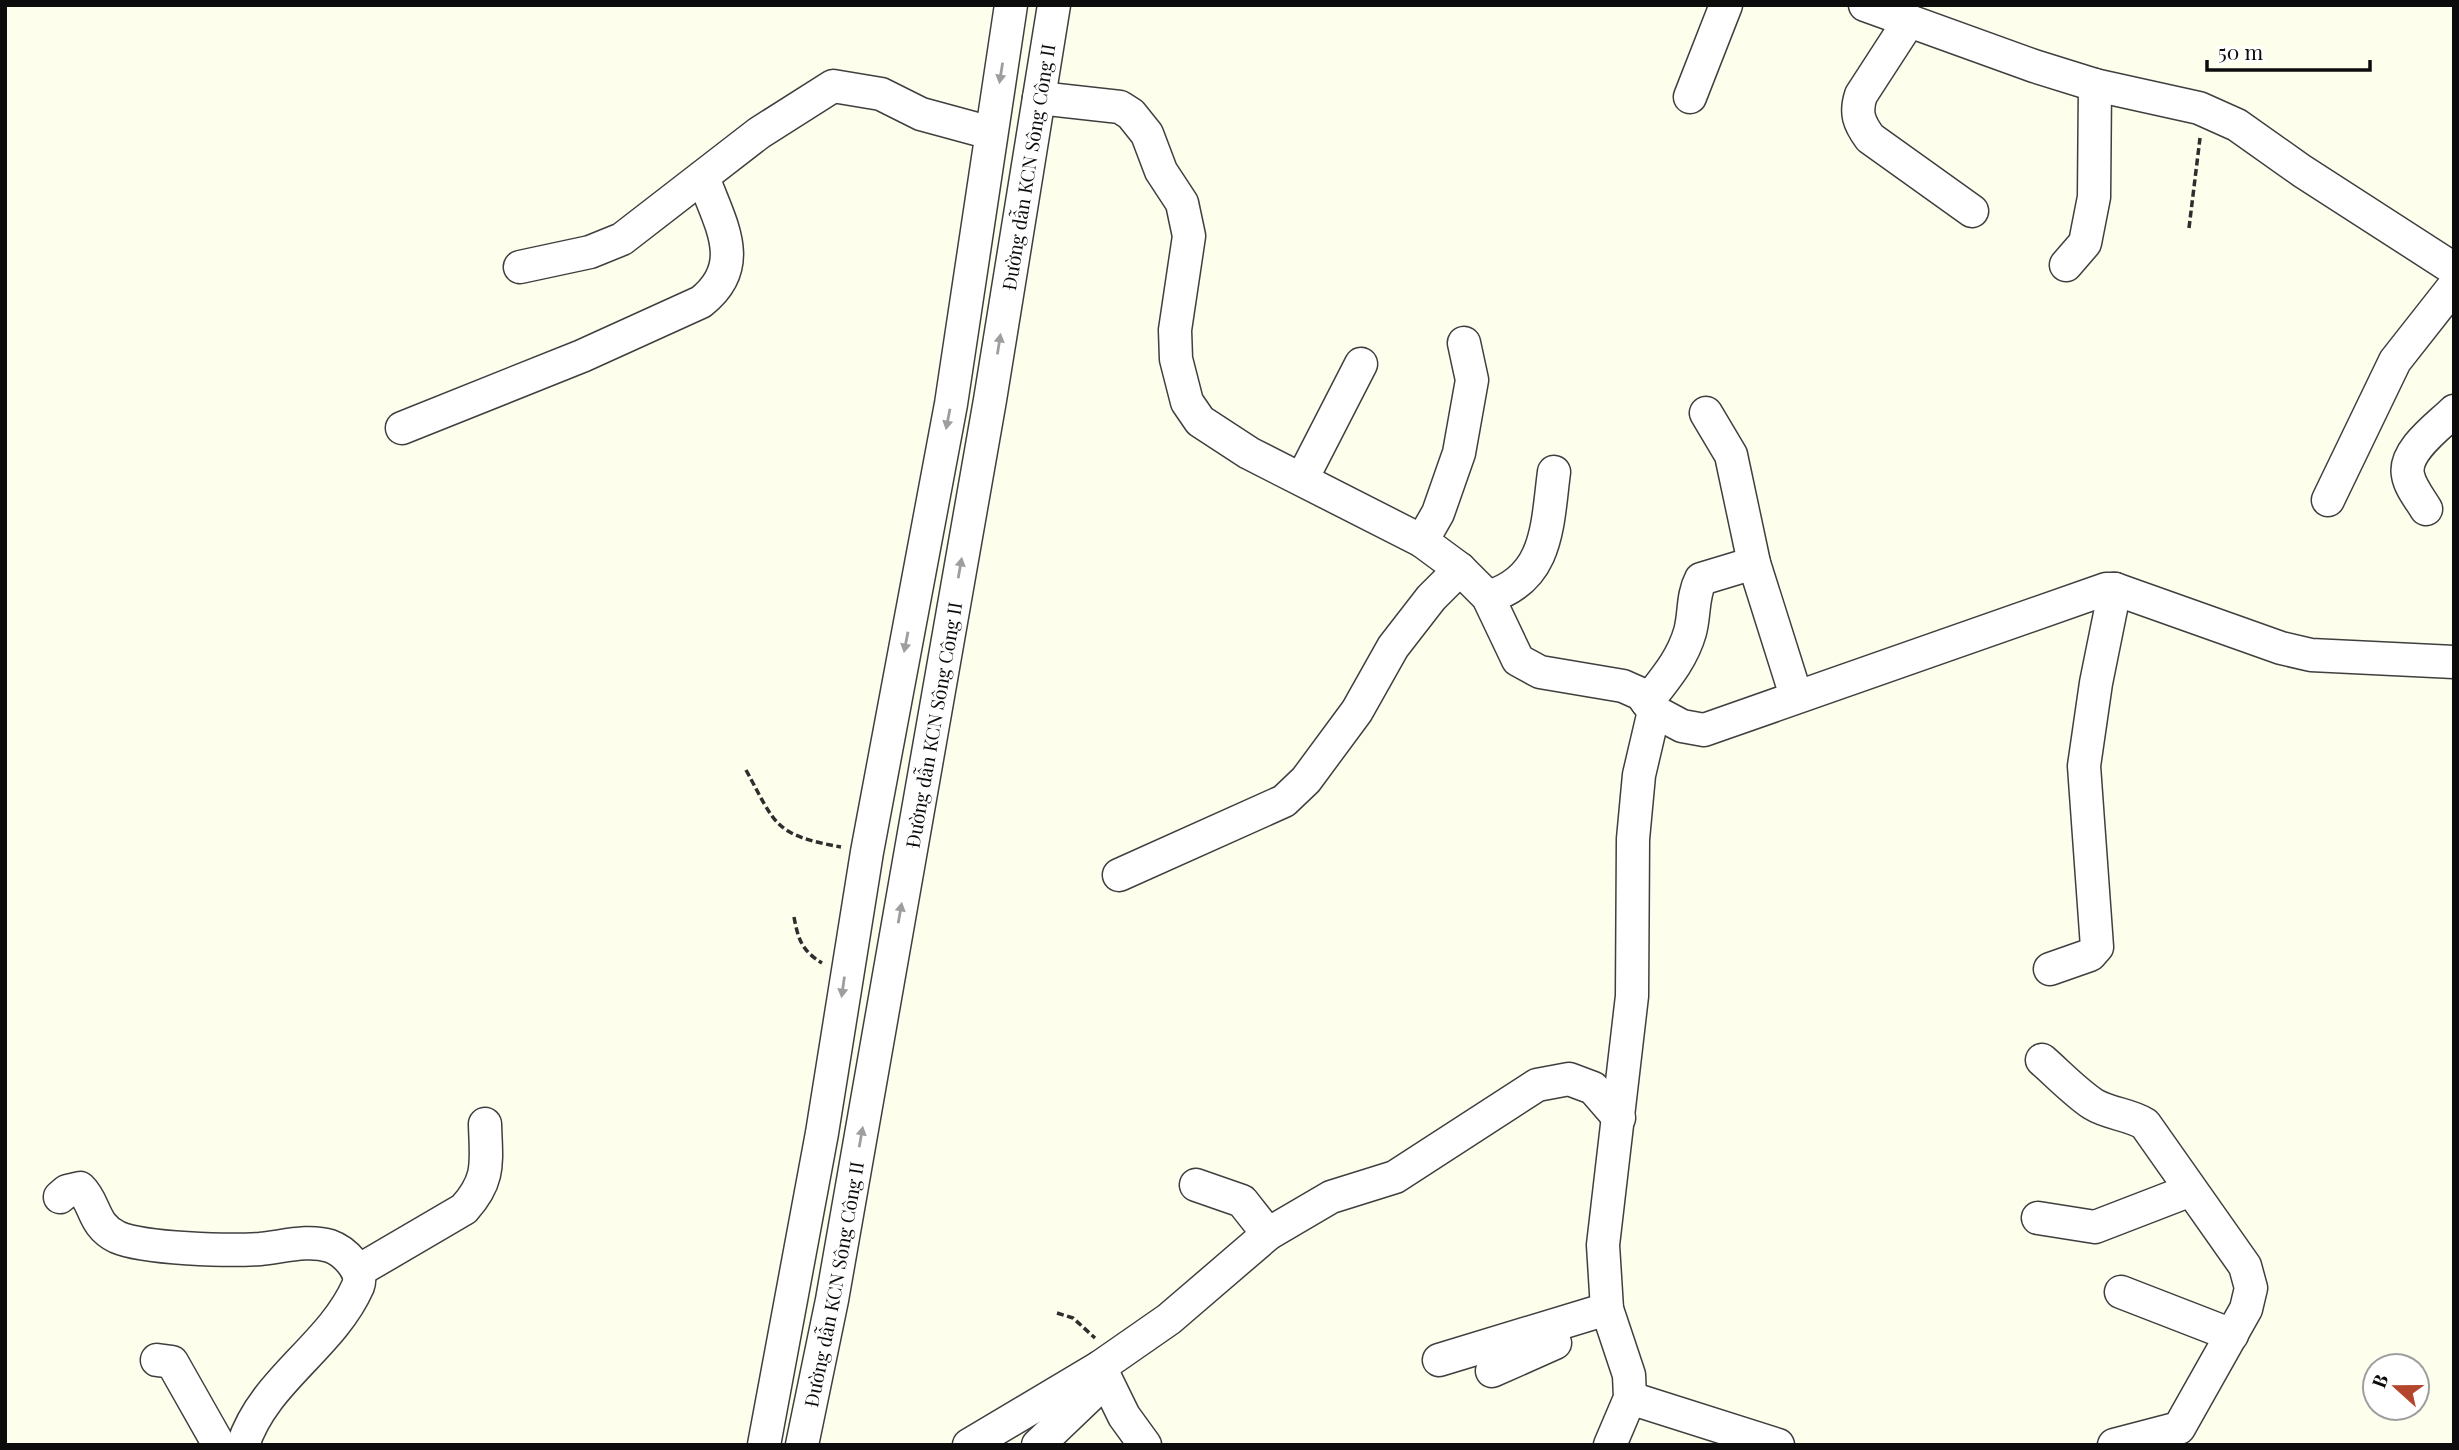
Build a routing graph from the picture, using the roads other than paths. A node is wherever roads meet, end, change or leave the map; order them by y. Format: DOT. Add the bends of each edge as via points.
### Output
graph roads {
  1 [pos="1011,5"];
  2 [pos="1054,5"];
  3 [pos="1726,5"];
  4 [pos="1866,5"];
  5 [pos="1914,17"];
  6 [pos="2095,85"];
  7 [pos="1689,97"];
  8 [pos="1039,98"];
  9 [pos="991,133"];
  10 [pos="703,177"];
  11 [pos="1972,211"];
  12 [pos="2066,265"];
  13 [pos="520,267"];
  14 [pos="2454,269"];
  15 [pos="2454,286"];
  16 [pos="1464,343"];
  17 [pos="1361,364"];
  18 [pos="2454,411"];
  19 [pos="1706,414"];
  20 [pos="402,428"];
  21 [pos="1554,472"];
  22 [pos="1301,479"];
  23 [pos="2328,500"];
  24 [pos="2426,509"];
  25 [pos="1422,541"];
  26 [pos="1754,563"];
  27 [pos="1460,569"];
  28 [pos="2115,589"];
  29 [pos="1488,597"];
  30 [pos="2454,662"];
  31 [pos="1796,696"];
  32 [pos="1651,706"];
  33 [pos="1119,874"];
  34 [pos="2050,969"];
  35 [pos="2042,1060"];
  36 [pos="1619,1118"];
  37 [pos="485,1124"];
  38 [pos="1196,1185"];
  39 [pos="2191,1189"];
  40 [pos="61,1198"];
  41 [pos="2038,1217"];
  42 [pos="1268,1234"];
  43 [pos="358,1271"];
  44 [pos="2122,1292"];
  45 [pos="791,1293"];
  46 [pos="832,1300"];
  47 [pos="1608,1314"];
  48 [pos="2232,1335"];
  49 [pos="157,1360"];
  50 [pos="1439,1360"];
  51 [pos="1105,1369"];
  52 [pos="1492,1371"];
  53 [pos="1630,1398"];
  54 [pos="2189,1436"];
  55 [pos="2134,1442"];
  56 [pos="219,1445"];
  57 [pos="243,1445"];
  58 [pos="764,1445"];
  59 [pos="802,1445"];
  60 [pos="969,1445"];
  61 [pos="1038,1445"];
  62 [pos="1145,1445"];
  63 [pos="1610,1445"];
  64 [pos="1777,1445"];
  1 -- 9 [label="street, Đường dẫn KCN Sông Công II, one-way"];
  2 -- 8 [label="street, Đường dẫn KCN Sông Công II"];
  3 -- 7 [label="street"];
  4 -- 5 [label="street"];
  5 -- 6 [label="street"];
  5 -- 11 [label="street" via="1861,95 1856,108 1861,125 1870,138"];
  6 -- 12 [label="street" via="2097,160 2092,209 2085,243"];
  6 -- 14 [label="street" via="2199,108 2237,125"];
  8 -- 22 [label="street" via="1120,107 1147,134 1187,219 1175,330 1176,359 1187,402 1200,421"];
  46 -- 8 [label="street, Đường dẫn KCN Sông Công II, one-way"];
  9 -- 10 [label="street" via="921,114 881,94 833,86 759,133"];
  9 -- 45 [label="street, Đường dẫn KCN Sông Công II, one-way" via="951,404 844,977 822,1133"];
  10 -- 13 [label="street" via="622,239 590,253"];
  10 -- 20 [label="street" via="728,259 727,271 714,292 582,356"];
  15 -- 23 [label="street" via="2395,361"];
  16 -- 25 [label="street" via="1472,380 1459,453 1438,513"];
  17 -- 22 [label="street"];
  18 -- 24 [label="street" via="2411,455 2407,466 2408,478"];
  19 -- 26 [label="street" via="1731,455"];
  21 -- 29 [label="street" via="1544,547 1516,586"];
  22 -- 25 [label="street"];
  25 -- 27 [label="street"];
  26 -- 31 [label="street"];
  26 -- 32 [label="street" via="1701,579 1695,589 1689,634"];
  27 -- 29 [label="street"];
  27 -- 33 [label="street" via="1393,648 1356,711 1306,780 1284,801"];
  28 -- 30 [label="street" via="2311,655"];
  28 -- 31 [label="street"];
  28 -- 34 [label="street" via="2084,766 2097,947 2090,955"];
  29 -- 32 [label="street" via="1518,660 1540,672 1623,686 1641,694"];
  31 -- 32 [label="street" via="1704,730 1682,726"];
  32 -- 36 [label="street" via="1636,800 1632,996"];
  35 -- 39 [label="street" via="2093,1104 2129,1114 2145,1124"];
  36 -- 42 [label="street" via="1593,1088 1569,1079 1537,1086 1395,1177 1331,1197"];
  36 -- 47 [label="street" via="1603,1245"];
  37 -- 43 [label="street" via="486,1175 477,1194 464,1209"];
  38 -- 42 [label="street" via="1242,1201"];
  39 -- 41 [label="street" via="2095,1227"];
  39 -- 48 [label="street" via="2245,1266 2251,1288"];
  40 -- 43 [label="street" via="80,1188 87,1194 96,1220 115,1236 139,1244 256,1249 330,1246"];
  42 -- 51 [label="street"];
  43 -- 57 [label="street" via="359,1283 331,1331 263,1405"];
  44 -- 48 [label="street"];
  45 -- 46 [label="street"];
  45 -- 58 [label="street, Đường dẫn KCN Sông Công II"];
  46 -- 59 [label="street, Đường dẫn KCN Sông Công II"];
  47 -- 50 [label="street"];
  47 -- 52 [label="street"];
  47 -- 53 [label="street" via="1629,1375"];
  48 -- 54 [label="street"];
  49 -- 56 [label="street" via="172,1363"];
  51 -- 60 [label="street"];
  51 -- 61 [label="street"];
  51 -- 62 [label="street" via="1125,1416"];
  53 -- 63 [label="street"];
  53 -- 64 [label="street"];
  54 -- 55 [label="street"];
}
